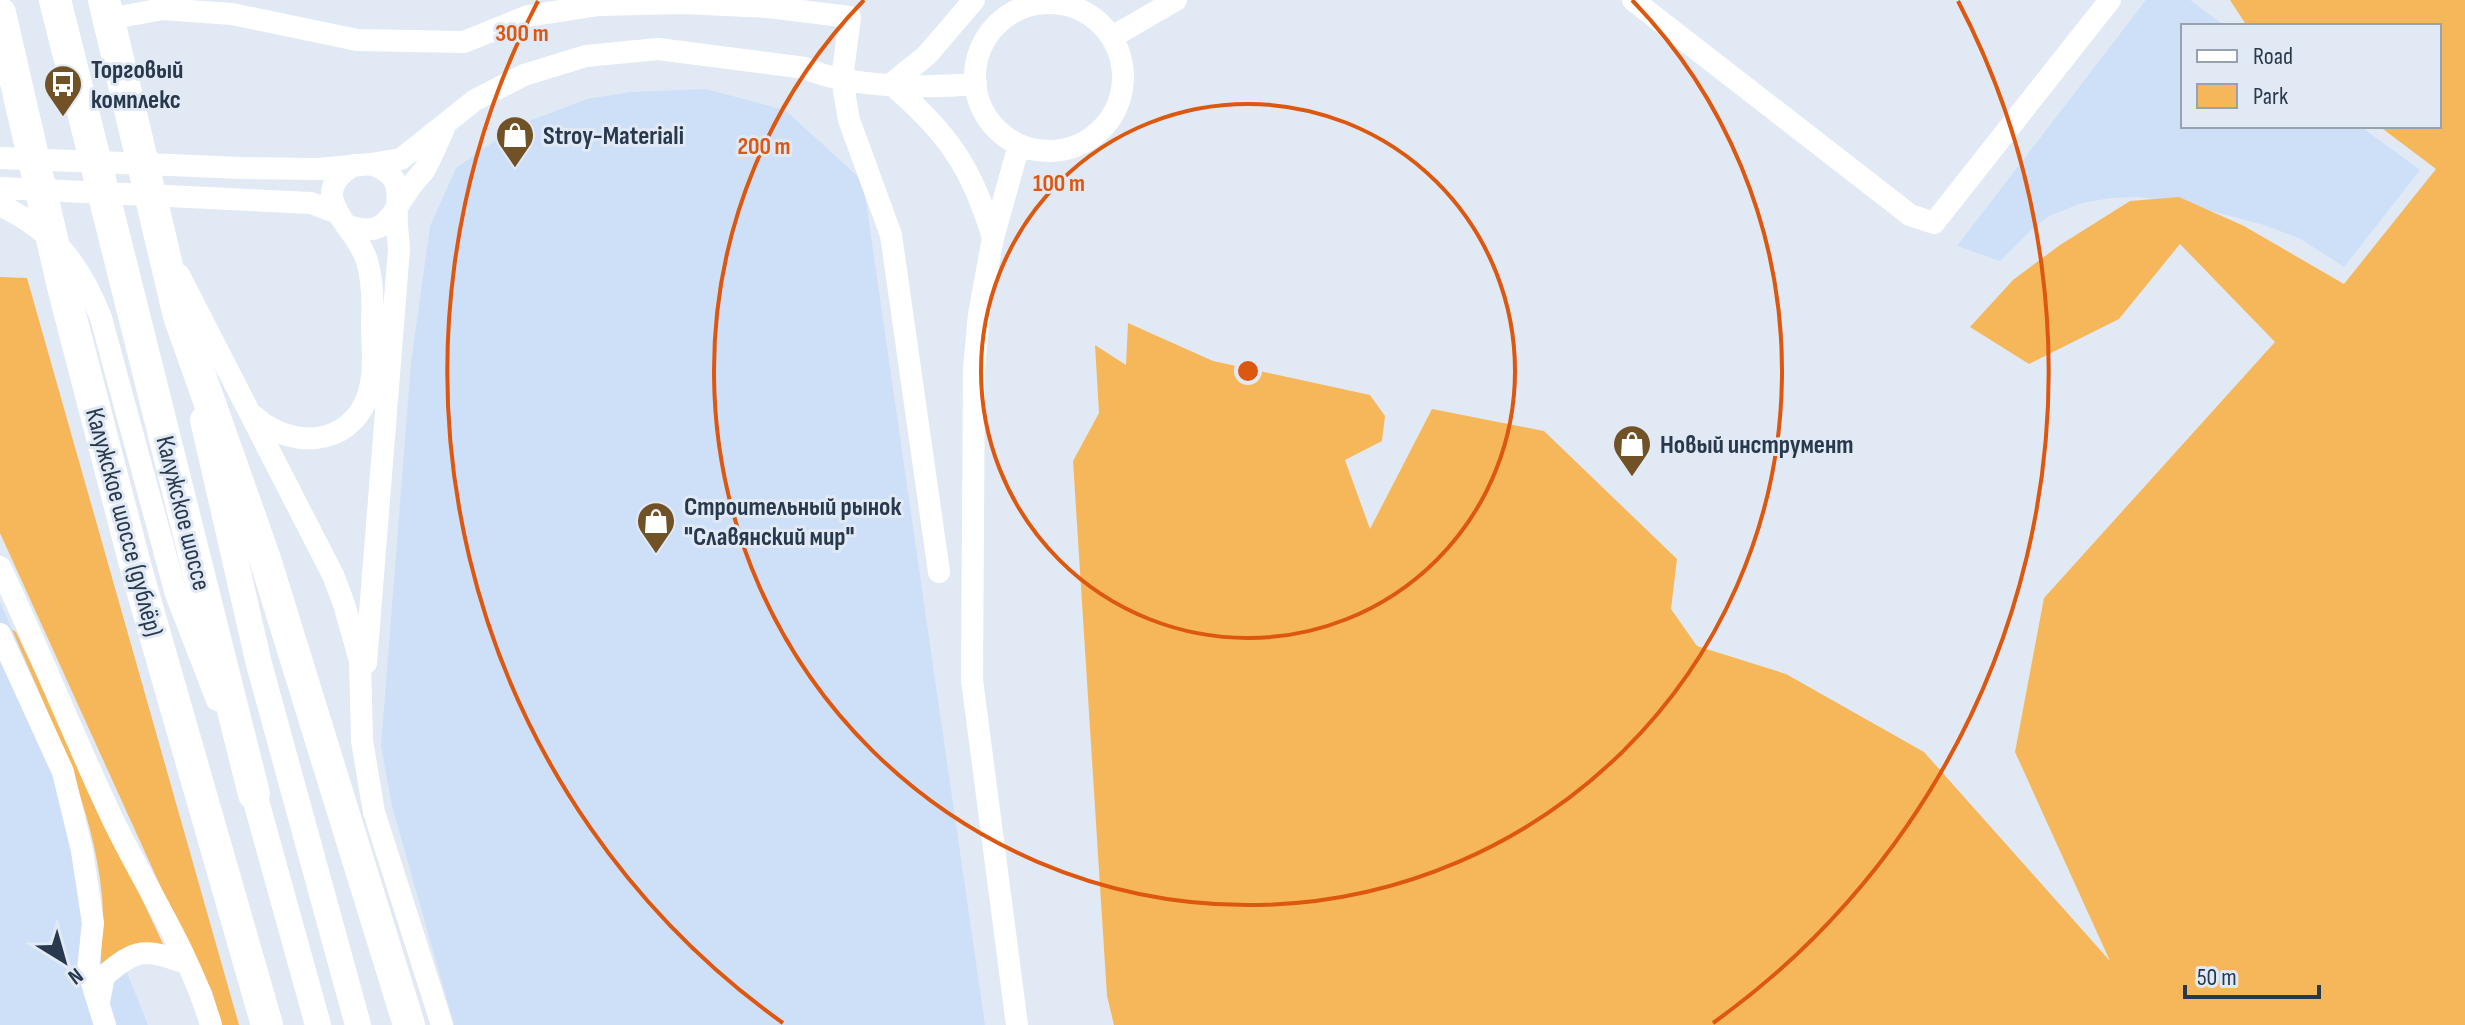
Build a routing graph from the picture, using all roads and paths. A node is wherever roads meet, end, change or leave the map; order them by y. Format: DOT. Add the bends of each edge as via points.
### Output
graph roads {
  1 [pos="55,0"];
  2 [pos="974,0"];
  3 [pos="1176,0"];
  4 [pos="1633,0"];
  5 [pos="2110,0"];
  6 [pos="1044,1"];
  7 [pos="106,10"];
  8 [pos="0,13"];
  9 [pos="1112,37"];
  10 [pos="842,79"];
  11 [pos="891,84"];
  12 [pos="976,84"];
  13 [pos="448,120"];
  14 [pos="1019,145"];
  15 [pos="2,158"];
  16 [pos="363,164"];
  17 [pos="6,198"];
  18 [pos="397,209"];
  19 [pos="341,218"];
  20 [pos="993,238"];
  21 [pos="161,239"];
  22 [pos="179,316"];
  23 [pos="244,406"];
  24 [pos="332,434"];
  25 [pos="380,473"];
  26 [pos="0,567"];
  27 [pos="939,572"];
  28 [pos="0,634"];
  29 [pos="362,705"];
  30 [pos="254,794"];
  31 [pos="186,963"];
  32 [pos="102,1016"];
  33 [pos="266,1018"];
  34 [pos="211,1025"];
  35 [pos="318,1025"];
  36 [pos="358,1025"];
  37 [pos="409,1025"];
  38 [pos="442,1025"];
  39 [pos="1017,1025"];
  1 -- 30 [label="highway, Калужское шоссе"];
  2 -- 11 [label="street" via="927,55"];
  3 -- 9 [label="street"];
  4 -- 5 [label="street" via="1910,215 1934,223"];
  6 -- 9 [label="street" via="1083,11"];
  6 -- 12 [label="street" via="1016,11 993,29 979,54"];
  7 -- 10 [label="street" via="232,14 357,40 464,42 528,16 599,5 768,7 850,17"];
  7 -- 21 [label="highway, Калужское шоссе"];
  8 -- 33 [label="highway, Калужское шоссе (дублёр)" via="64,291 137,572"];
  9 -- 14 [label="street" via="1124,78 1117,107 1101,130 1062,150"];
  10 -- 11 [label="street"];
  10 -- 13 [label="street" via="805,68 658,49 586,56 524,75"];
  10 -- 27 [label="street" via="849,120 891,235"];
  11 -- 12 [label="street"];
  11 -- 20 [label="street" via="928,117 962,159"];
  12 -- 14 [label="street" via="989,120"];
  13 -- 16 [label="street" via="401,159"];
  13 -- 18 [label="street" via="424,171"];
  14 -- 20 [label="street"];
  15 -- 16 [label="street" via="242,168"];
  16 -- 18 [label="street" via="392,175"];
  16 -- 19 [label="street" via="342,172 334,184 332,198"];
  17 -- 19 [label="street" via="248,199 311,203"];
  17 -- 30 [label="street" via="62,247 81,273 101,318 176,594"];
  18 -- 19 [label="street" via="375,229 360,230"];
  18 -- 25 [label="street" via="397,285"];
  19 -- 24 [label="street" via="360,244 373,292 371,383 356,415"];
  20 -- 39 [label="street" via="974,369 972,680"];
  21 -- 22 [label="highway, Калужское шоссе"];
  21 -- 23 [label="street"];
  22 -- 36 [label="main road, Калужское шоссе" via="259,664"];
  22 -- 37 [label="highway" via="265,559"];
  23 -- 24 [label="street" via="285,437 320,439"];
  23 -- 29 [label="street" via="333,575 360,661"];
  24 -- 25 [label="street" via="351,430 366,437"];
  25 -- 29 [label="street"];
  26 -- 31 [label="street" via="115,824"];
  28 -- 32 [label="street" via="68,789 93,923 88,970"];
  29 -- 38 [label="street" via="364,766 374,812"];
  30 -- 35 [label="main road, Калужское шоссе"];
  31 -- 32 [label="street" via="153,952 128,956 104,976"];
  31 -- 34 [label="street"];
}
